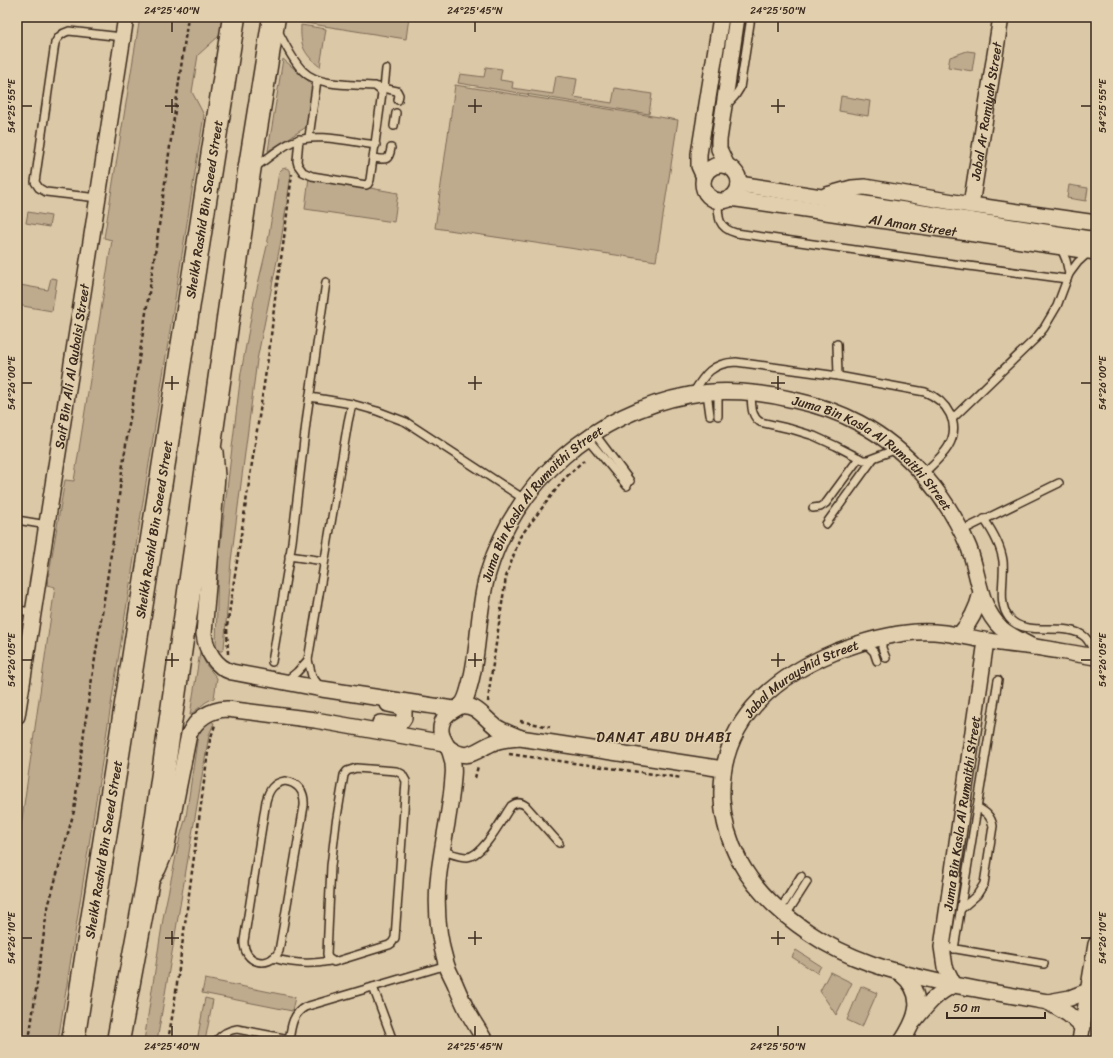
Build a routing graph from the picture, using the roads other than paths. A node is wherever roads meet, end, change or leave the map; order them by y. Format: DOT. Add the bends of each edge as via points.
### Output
graph roads {
  1 [pos="126,17"];
  2 [pos="234,17"];
  3 [pos="721,17"];
  4 [pos="737,17"];
  5 [pos="751,17"];
  6 [pos="1001,17"];
  7 [pos="273,20"];
  8 [pos="122,37"];
  9 [pos="386,69"];
  10 [pos="317,80"];
  11 [pos="381,88"];
  12 [pos="398,100"];
  13 [pos="722,110"];
  14 [pos="396,113"];
  15 [pos="394,126"];
  16 [pos="309,137"];
  17 [pos="299,139"];
  18 [pos="376,145"];
  19 [pos="391,148"];
  20 [pos="374,158"];
  21 [pos="727,166"];
  22 [pos="249,172"];
  23 [pos="704,177"];
  24 [pos="739,184"];
  25 [pos="822,196"];
  26 [pos="98,198"];
  27 [pos="724,199"];
  28 [pos="971,205"];
  29 [pos="1096,223"];
  30 [pos="1056,242"];
  31 [pos="1094,248"];
  32 [pos="1068,276"];
  33 [pos="326,282"];
  34 [pos="838,344"];
  35 [pos="838,376"];
  36 [pos="706,393"];
  37 [pos="751,393"];
  38 [pos="310,397"];
  39 [pos="352,404"];
  40 [pos="710,415"];
  41 [pos="718,416"];
  42 [pos="952,420"];
  43 [pos="211,440"];
  44 [pos="592,440"];
  45 [pos="897,449"];
  46 [pos="859,458"];
  47 [pos="873,459"];
  48 [pos="923,474"];
  49 [pos="1059,483"];
  50 [pos="524,499"];
  51 [pos="813,508"];
  52 [pos="984,519"];
  53 [pos="17,520"];
  54 [pos="826,524"];
  55 [pos="47,525"];
  56 [pos="961,531"];
  57 [pos="290,556"];
  58 [pos="324,561"];
  59 [pos="981,593"];
  60 [pos="17,610"];
  61 [pos="33,612"];
  62 [pos="960,634"];
  63 [pos="882,637"];
  64 [pos="986,641"];
  65 [pos="864,642"];
  66 [pos="1033,647"];
  67 [pos="1096,656"];
  68 [pos="886,658"];
  69 [pos="308,660"];
  70 [pos="877,661"];
  71 [pos="272,662"];
  72 [pos="998,680"];
  73 [pos="284,682"];
  74 [pos="322,689"];
  75 [pos="457,708"];
  76 [pos="17,716"];
  77 [pos="315,720"];
  78 [pos="520,738"];
  79 [pos="446,746"];
  80 [pos="723,769"];
  81 [pos="977,807"];
  82 [pos="559,843"];
  83 [pos="443,851"];
  84 [pos="801,876"];
  85 [pos="807,882"];
  86 [pos="147,885"];
  87 [pos="960,909"];
  88 [pos="783,912"];
  89 [pos="1096,944"];
  90 [pos="948,948"];
  91 [pos="273,958"];
  92 [pos="330,961"];
  93 [pos="1044,964"];
  94 [pos="446,965"];
  95 [pos="900,973"];
  96 [pos="954,985"];
  97 [pos="374,987"];
  98 [pos="1088,991"];
  99 [pos="1048,1002"];
  100 [pos="1091,1010"];
  101 [pos="914,1021"];
  102 [pos="261,1033"];
  103 [pos="1082,1034"];
  104 [pos="289,1040"];
  105 [pos="73,1041"];
  106 [pos="118,1041"];
  107 [pos="216,1041"];
  108 [pos="259,1041"];
  109 [pos="393,1041"];
  110 [pos="485,1041"];
  111 [pos="902,1041"];
  1 -- 8 [label="street, Saif Bin Ali Al Qubaisi Street"];
  2 -- 105 [label="main road, Sheikh Rashid Bin Saeed Street"];
  3 -- 23 [label="street" via="699,154 699,166"];
  4 -- 13 [label="street"];
  5 -- 13 [label="lane" via="740,88"];
  6 -- 28 [label="street, Jabal Ar Ramiyah Street"];
  7 -- 10 [label="lane" via="303,72"];
  7 -- 22 [label="main road"];
  8 -- 26 [label="street, Saif Bin Ali Al Qubaisi Street"];
  8 -- 26 [label="lane" via="69,31 61,34 55,43 35,182 46,192"];
  9 -- 11 [label="lane"];
  10 -- 11 [label="lane"];
  10 -- 16 [label="lane"];
  11 -- 12 [label="lane" via="397,91"];
  11 -- 18 [label="lane" via="383,98"];
  13 -- 21 [label="street" via="719,149"];
  14 -- 15 [label="lane"];
  16 -- 17 [label="lane"];
  16 -- 18 [label="lane"];
  17 -- 20 [label="lane" via="297,161 300,169 307,175 366,185 370,183"];
  17 -- 22 [label="lane" via="286,145"];
  18 -- 20 [label="lane"];
  19 -- 20 [label="lane" via="388,158"];
  21 -- 23 [label="street" via="716,166"];
  21 -- 24 [label="street" via="736,173"];
  22 -- 43 [label="main road"];
  23 -- 27 [label="street" via="703,183 708,195"];
  24 -- 25 [label="street, Al Aman Street"];
  24 -- 27 [label="street" via="738,190"];
  25 -- 28 [label="street" via="865,187"];
  25 -- 30 [label="street, Al Aman Street"];
  26 -- 55 [label="street, Saif Bin Ali Al Qubaisi Street"];
  27 -- 30 [label="street, Al Aman Street"];
  27 -- 32 [label="lane" via="718,215 721,224 736,233 954,264"];
  28 -- 29 [label="street"];
  30 -- 31 [label="street, Al Aman Street"];
  30 -- 32 [label="lane" via="1066,260"];
  31 -- 32 [label="lane" via="1078,262"];
  32 -- 42 [label="lane" via="1057,306 1039,334"];
  33 -- 38 [label="lane"];
  34 -- 35 [label="lane"];
  35 -- 36 [label="lane" via="730,362 717,365 702,378"];
  35 -- 42 [label="lane" via="925,392 946,406"];
  36 -- 37 [label="street, Juma Bin Kasla Al Rumaithi Street"];
  36 -- 40 [label="lane"];
  36 -- 41 [label="lane"];
  36 -- 44 [label="street, Juma Bin Kasla Al Rumaithi Street" via="648,406 624,416"];
  37 -- 45 [label="street, Juma Bin Kasla Al Rumaithi Street" via="796,400 840,414 860,423"];
  37 -- 46 [label="lane" via="752,412 756,420 814,436"];
  38 -- 39 [label="lane"];
  38 -- 57 [label="lane"];
  39 -- 50 [label="lane" via="406,422"];
  39 -- 58 [label="lane"];
  42 -- 48 [label="lane" via="952,434 948,447"];
  43 -- 73 [label="street" via="217,476 204,634 207,648 215,661 226,670"];
  43 -- 86 [label="main road"];
  44 -- 44 [label="lane" via="628,484"];
  44 -- 50 [label="street, Juma Bin Kasla Al Rumaithi Street" via="579,443 540,479"];
  45 -- 47 [label="lane"];
  45 -- 48 [label="street, Juma Bin Kasla Al Rumaithi Street"];
  46 -- 47 [label="lane"];
  46 -- 51 [label="lane" via="826,503"];
  47 -- 54 [label="lane"];
  48 -- 56 [label="street, Juma Bin Kasla Al Rumaithi Street" via="941,497"];
  49 -- 52 [label="lane"];
  50 -- 75 [label="street, Juma Bin Kasla Al Rumaithi Street" via="498,546 488,572 473,669 465,698"];
  52 -- 56 [label="lane"];
  52 -- 67 [label="lane" via="999,546 1003,561 1004,608 1011,620 1023,627 1076,632 1089,641"];
  53 -- 55 [label="lane"];
  55 -- 61 [label="street, Saif Bin Ali Al Qubaisi Street"];
  56 -- 59 [label="street, Juma Bin Kasla Al Rumaithi Street" via="975,566"];
  57 -- 58 [label="lane"];
  57 -- 71 [label="lane"];
  58 -- 69 [label="lane"];
  59 -- 62 [label="street" via="972,618"];
  59 -- 66 [label="street, Juma Bin Kasla Al Rumaithi Street" via="991,616 1002,629"];
  60 -- 61 [label="lane"];
  61 -- 76 [label="street, Saif Bin Ali Al Qubaisi Street"];
  62 -- 63 [label="street, Jabal Murayshid Street" via="917,632"];
  62 -- 64 [label="street, Jabal Murayshid Street"];
  63 -- 65 [label="street, Jabal Murayshid Street"];
  63 -- 68 [label="lane" via="882,648"];
  64 -- 66 [label="street, Jabal Murayshid Street"];
  64 -- 90 [label="street, Juma Bin Kasla Al Rumaithi Street"];
  65 -- 70 [label="lane" via="872,648"];
  65 -- 80 [label="street, Jabal Murayshid Street" via="809,664 776,686 736,730"];
  66 -- 67 [label="street, Jabal Murayshid Street"];
  69 -- 73 [label="lane"];
  69 -- 74 [label="lane" via="312,676"];
  72 -- 81 [label="lane"];
  73 -- 74 [label="street"];
  74 -- 75 [label="street"];
  74 -- 77 [label="street" via="336,697 399,706 404,711 404,718 396,725 336,718"];
  75 -- 78 [label="street" via="476,708 494,725"];
  75 -- 79 [label="street, Juma Bin Kasla Al Rumaithi Street" via="445,717 441,726"];
  77 -- 79 [label="street"];
  77 -- 86 [label="street" via="227,709 200,718 189,734 166,850 158,869"];
  78 -- 79 [label="street" via="494,743 468,755 454,752"];
  78 -- 80 [label="street"];
  79 -- 83 [label="street, Juma Bin Kasla Al Rumaithi Street" via="454,776"];
  80 -- 88 [label="street, Jabal Murayshid Street" via="722,805 734,850 750,877"];
  81 -- 87 [label="lane"];
  81 -- 87 [label="lane" via="987,813 993,826 985,880 980,891"];
  82 -- 83 [label="lane" via="526,806 517,803 511,806 476,854 461,857"];
  83 -- 94 [label="street, Juma Bin Kasla Al Rumaithi Street" via="437,916"];
  84 -- 88 [label="lane"];
  85 -- 88 [label="lane"];
  86 -- 106 [label="main road"];
  87 -- 90 [label="lane"];
  88 -- 95 [label="street, Jabal Murayshid Street" via="827,944 867,963"];
  89 -- 98 [label="street"];
  90 -- 93 [label="lane"];
  90 -- 96 [label="street, Juma Bin Kasla Al Rumaithi Street" via="943,957"];
  91 -- 91 [label="lane" via="280,946 304,800 301,789 296,784 285,781 274,785 267,795 244,941 245,951 251,959 265,962"];
  91 -- 92 [label="lane" via="298,964"];
  92 -- 92 [label="lane" via="327,954 329,903 344,775 356,768 399,772 405,777 406,785 394,940 389,945 338,962"];
  94 -- 97 [label="lane"];
  94 -- 110 [label="street, Juma Bin Kasla Al Rumaithi Street"];
  95 -- 96 [label="street, Jabal Murayshid Street"];
  95 -- 101 [label="street" via="910,983 916,995"];
  96 -- 99 [label="street, Jabal Murayshid Street"];
  96 -- 101 [label="street" via="932,999"];
  97 -- 104 [label="lane" via="300,1010 294,1018"];
  97 -- 109 [label="lane"];
  98 -- 99 [label="street, Jabal Murayshid Street"];
  98 -- 100 [label="street"];
  99 -- 103 [label="street, Jabal Murayshid Street" via="1068,1014"];
  100 -- 103 [label="street"];
  101 -- 111 [label="street"];
  102 -- 104 [label="lane"];
  102 -- 107 [label="lane" via="229,1030"];
  102 -- 108 [label="lane"];
}
